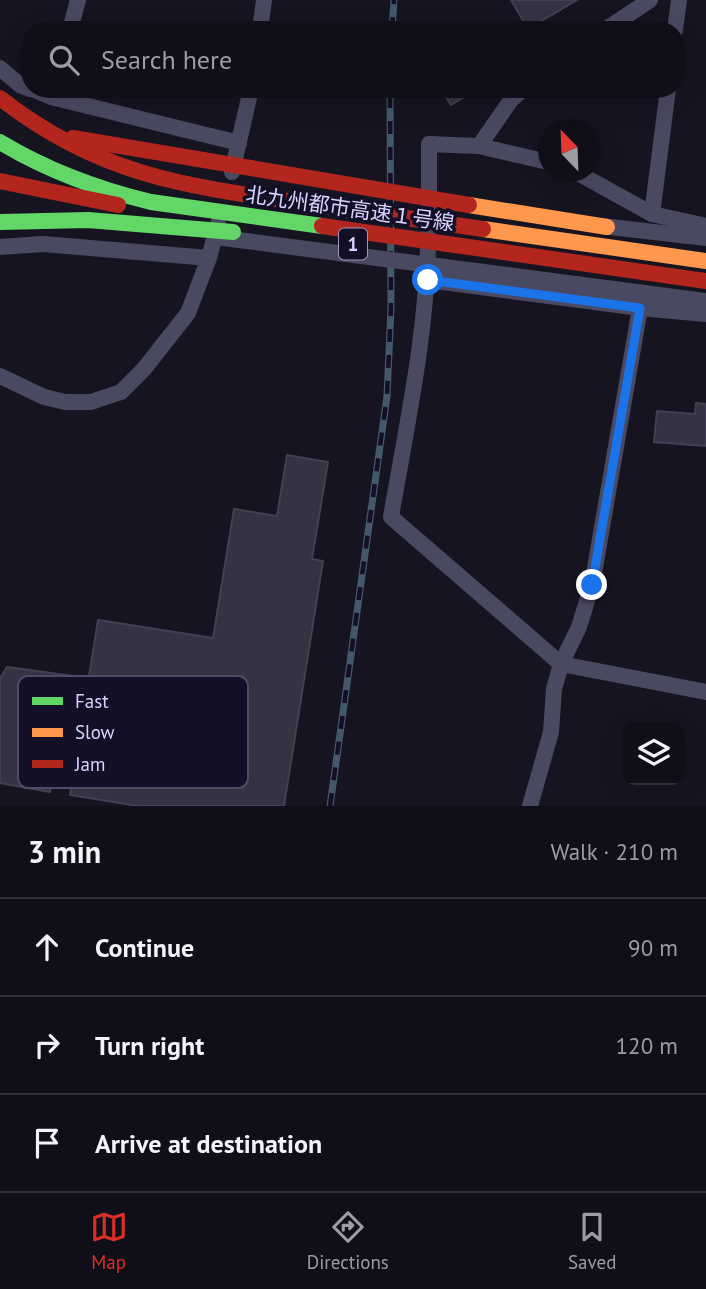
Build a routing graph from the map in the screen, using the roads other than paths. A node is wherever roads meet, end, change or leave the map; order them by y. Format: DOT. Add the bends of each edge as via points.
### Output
graph roads {
  1 [pos="78,0"];
  2 [pos="264,0"];
  3 [pos="650,0"];
  4 [pos="679,0"];
  5 [pos="72,21"];
  6 [pos="261,21"];
  7 [pos="618,21"];
  8 [pos="677,21"];
  9 [pos="0,68"];
  10 [pos="21,85"];
  11 [pos="0,98"];
  12 [pos="71,98"];
  13 [pos="249,98"];
  14 [pos="513,98"];
  15 [pos="667,98"];
  16 [pos="239,143"];
  17 [pos="2,145"];
  18 [pos="479,146"];
  19 [pos="538,160"];
  20 [pos="0,180"];
  21 [pos="112,180"];
  22 [pos="594,182"];
  23 [pos="100,203"];
  24 [pos="652,214"];
  25 [pos="0,222"];
  26 [pos="706,226"];
  27 [pos="607,227"];
  28 [pos="706,238"];
  29 [pos="0,247"];
  30 [pos="209,258"];
  31 [pos="706,258"];
  32 [pos="428,280"];
  33 [pos="706,281"];
  34 [pos="706,288"];
  35 [pos="706,301"];
  36 [pos="640,308"];
  37 [pos="706,314"];
  38 [pos="0,376"];
  39 [pos="561,664"];
  40 [pos="706,692"];
  41 [pos="530,806"];
  1 -- 5 [label="street"];
  2 -- 6 [label="street"];
  3 -- 7 [label="street"];
  4 -- 8 [label="street"];
  9 -- 10 [label="street"];
  11 -- 31 [label="main road, 北九州都市高速１号線 / 1, bridge" via="48,134 84,153 161,180"];
  12 -- 16 [label="street"];
  13 -- 16 [label="street"];
  14 -- 18 [label="street"];
  15 -- 24 [label="street"];
  16 -- 30 [label="street"];
  17 -- 21 [label="main road, bridge"];
  17 -- 27 [label="main road, 北九州都市高速１号線, bridge" via="25,136 84,139"];
  17 -- 33 [label="main road, 北九州都市高速１号線 / 1, bridge" via="77,183 151,202"];
  18 -- 19 [label="street"];
  18 -- 32 [label="street" via="429,144"];
  20 -- 23 [label="main road, bridge"];
  21 -- 28 [label="street, bridge" via="239,183"];
  21 -- 31 [label="main road, bridge" via="211,197"];
  22 -- 24 [label="street"];
  23 -- 34 [label="main road, bridge"];
  23 -- 35 [label="street, bridge" via="225,239"];
  24 -- 26 [label="street"];
  25 -- 33 [label="main road, 北九州都市高速１号線 / 1, bridge" via="90,219"];
  29 -- 30 [label="street" via="43,243"];
  30 -- 38 [label="street" via="188,313 121,392 91,402 65,402"];
  32 -- 36 [label="street"];
  32 -- 39 [label="street" via="391,517"];
  36 -- 37 [label="street"];
  36 -- 39 [label="street" via="592,585"];
  39 -- 40 [label="street"];
  39 -- 41 [label="street" via="551,732"];
}
